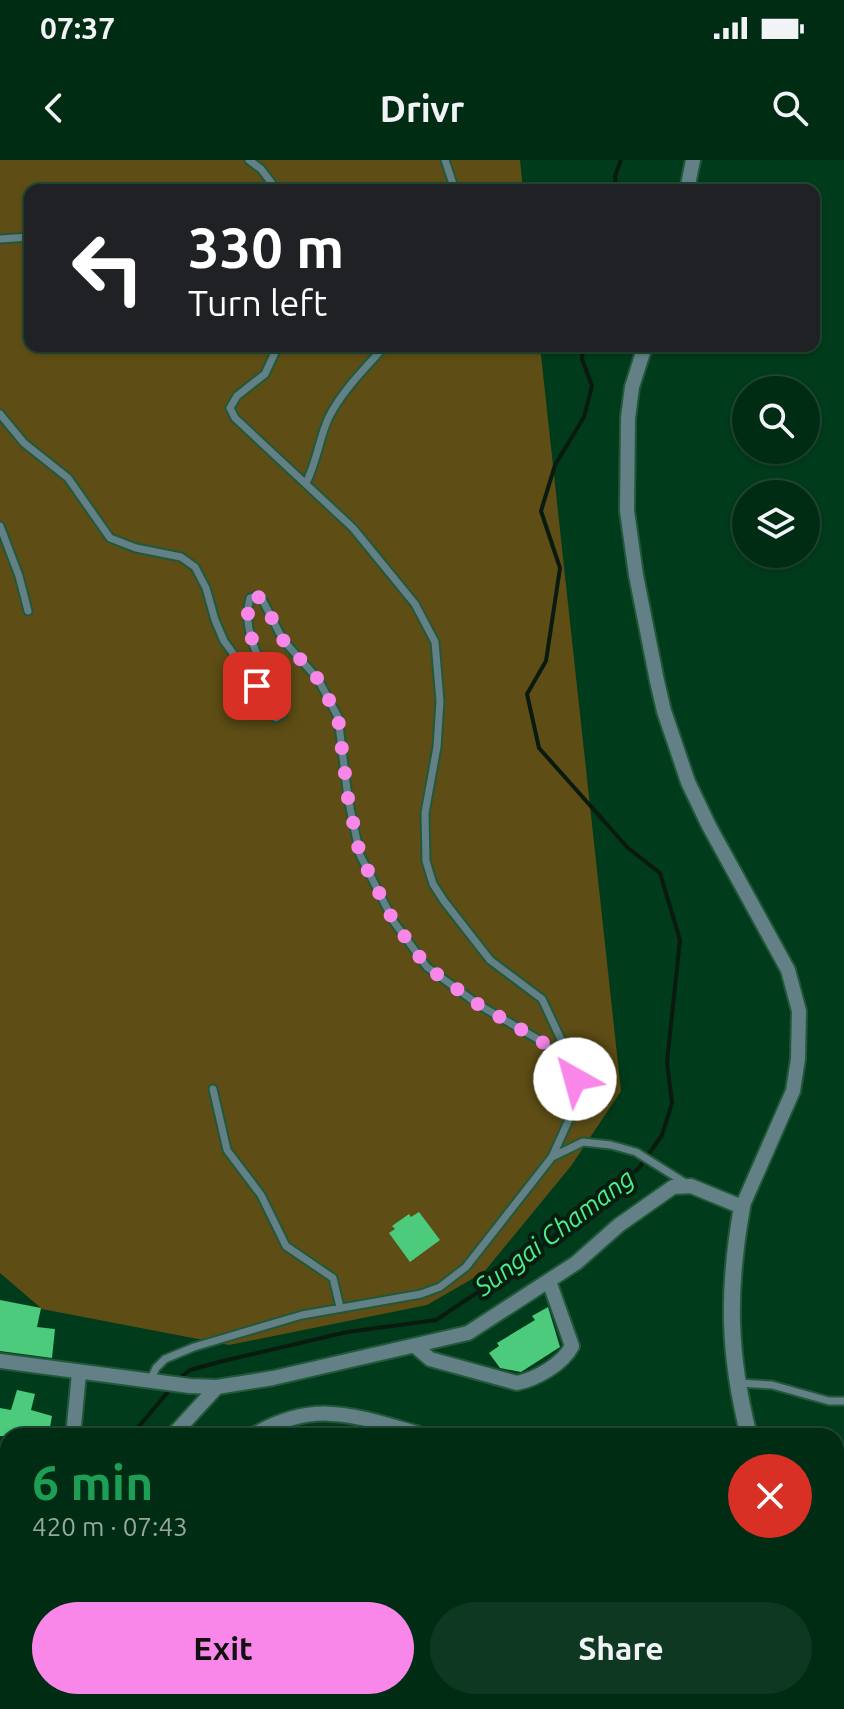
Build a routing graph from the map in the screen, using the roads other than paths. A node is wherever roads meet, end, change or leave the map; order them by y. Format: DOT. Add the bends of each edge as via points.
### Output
graph roads {
  1 [pos="249,160"];
  2 [pos="445,160"];
  3 [pos="693,160"];
  4 [pos="272,184"];
  5 [pos="453,184"];
  6 [pos="688,184"];
  7 [pos="24,237"];
  8 [pos="0,239"];
  9 [pos="275,352"];
  10 [pos="380,352"];
  11 [pos="643,352"];
  12 [pos="0,414"];
  13 [pos="306,483"];
  14 [pos="0,526"];
  15 [pos="28,611"];
  16 [pos="569,1059"];
  17 [pos="213,1089"];
  18 [pos="552,1157"];
  19 [pos="691,1186"];
  20 [pos="742,1207"];
  21 [pos="549,1281"];
  22 [pos="340,1307"];
  23 [pos="415,1346"];
  24 [pos="0,1361"];
  25 [pos="79,1373"];
  26 [pos="150,1381"];
  27 [pos="737,1383"];
  28 [pos="217,1387"];
  29 [pos="844,1401"];
  30 [pos="74,1428"];
  31 [pos="179,1428"];
  32 [pos="266,1428"];
  33 [pos="398,1428"];
  34 [pos="747,1428"];
  1 -- 4 [label="lane"];
  2 -- 5 [label="lane"];
  3 -- 6 [label="street"];
  7 -- 8 [label="lane"];
  9 -- 13 [label="lane" via="265,374 230,408"];
  10 -- 13 [label="lane" via="330,416"];
  11 -- 20 [label="street" via="628,418 627,511 664,711 688,782 788,970 799,1011 793,1091"];
  12 -- 16 [label="lane" via="24,443 68,478 110,538 181,557 195,567 224,641 276,718 282,708 248,619 250,598 262,599 283,640 318,679 338,717 360,855 394,922 427,967"];
  13 -- 16 [label="lane" via="386,567 415,604 435,642 440,701 425,813 426,861 433,884 490,960 542,999"];
  14 -- 15 [label="lane"];
  16 -- 18 [label="lane" via="577,1102"];
  17 -- 22 [label="lane" via="231,1158 261,1195 286,1246 333,1278"];
  18 -- 19 [label="lane" via="583,1142 611,1145 636,1152"];
  18 -- 22 [label="lane" via="454,1277 421,1294"];
  19 -- 20 [label="street"];
  19 -- 21 [label="street" via="673,1187 652,1200"];
  20 -- 27 [label="street" via="731,1279"];
  21 -- 23 [label="street" via="468,1333"];
  21 -- 23 [label="street" via="572,1346 567,1356 529,1380 517,1383 430,1359"];
  22 -- 26 [label="lane" via="177,1353 159,1365"];
  23 -- 28 [label="street"];
  24 -- 25 [label="street"];
  25 -- 26 [label="street"];
  25 -- 30 [label="street"];
  26 -- 28 [label="street"];
  27 -- 29 [label="lane"];
  27 -- 34 [label="street"];
  28 -- 31 [label="street"];
  32 -- 33 [label="street" via="320,1412"];
}
